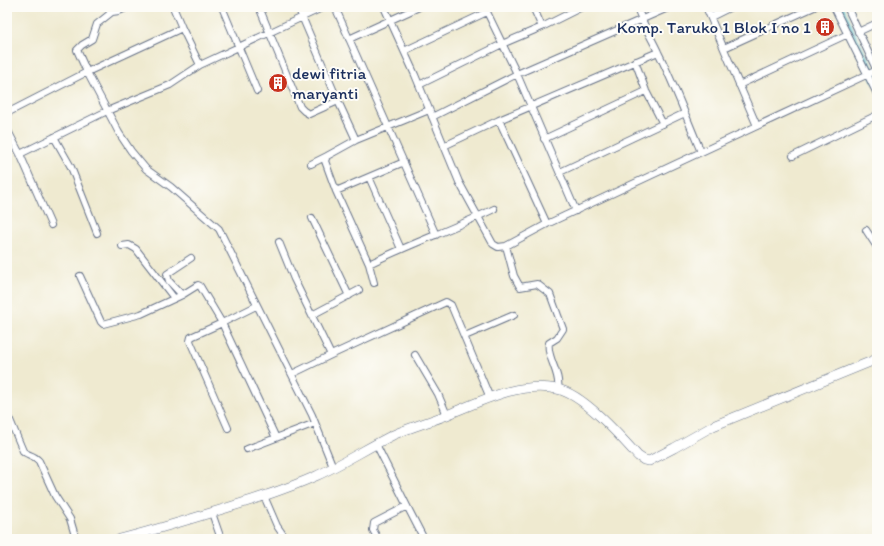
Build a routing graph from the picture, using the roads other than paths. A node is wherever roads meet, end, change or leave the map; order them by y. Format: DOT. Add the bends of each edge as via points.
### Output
graph roads {
  1 [pos="107,7"];
  2 [pos="128,7"];
  3 [pos="173,7"];
  4 [pos="222,7"];
  5 [pos="259,7"];
  6 [pos="298,7"];
  7 [pos="324,7"];
  8 [pos="335,7"];
  9 [pos="384,7"];
  10 [pos="419,7"];
  11 [pos="533,7"];
  12 [pos="582,7"];
  13 [pos="637,7"];
  14 [pos="670,7"];
  15 [pos="706,7"];
  16 [pos="731,7"];
  17 [pos="814,7"];
  18 [pos="834,7"];
  19 [pos="847,7"];
  20 [pos="486,10"];
  21 [pos="112,12"];
  22 [pos="711,17"];
  23 [pos="303,18"];
  24 [pos="641,18"];
  25 [pos="390,19"];
  26 [pos="877,22"];
  27 [pos="542,27"];
  28 [pos="182,28"];
  29 [pos="858,32"];
  30 [pos="269,33"];
  31 [pos="848,34"];
  32 [pos="349,39"];
  33 [pos="502,44"];
  34 [pos="239,46"];
  35 [pos="724,48"];
  36 [pos="404,51"];
  37 [pos="658,52"];
  38 [pos="635,61"];
  39 [pos="200,64"];
  40 [pos="87,72"];
  41 [pos="874,72"];
  42 [pos="517,74"];
  43 [pos="419,85"];
  44 [pos="739,85"];
  45 [pos="257,91"];
  46 [pos="646,91"];
  47 [pos="877,94"];
  48 [pos="338,101"];
  49 [pos="531,106"];
  50 [pos="430,110"];
  51 [pos="107,111"];
  52 [pos="7,113"];
  53 [pos="685,113"];
  54 [pos="877,114"];
  55 [pos="432,117"];
  56 [pos="499,120"];
  57 [pos="663,124"];
  58 [pos="757,126"];
  59 [pos="388,128"];
  60 [pos="7,129"];
  61 [pos="54,137"];
  62 [pos="544,139"];
  63 [pos="356,140"];
  64 [pos="444,146"];
  65 [pos="701,152"];
  66 [pos="20,154"];
  67 [pos="327,156"];
  68 [pos="794,156"];
  69 [pos="404,162"];
  70 [pos="310,164"];
  71 [pos="560,172"];
  72 [pos="369,176"];
  73 [pos="336,191"];
  74 [pos="494,209"];
  75 [pos="576,211"];
  76 [pos="478,217"];
  77 [pos="312,218"];
  78 [pos="547,224"];
  79 [pos="50,225"];
  80 [pos="866,230"];
  81 [pos="97,233"];
  82 [pos="436,235"];
  83 [pos="279,242"];
  84 [pos="122,246"];
  85 [pos="506,246"];
  86 [pos="877,248"];
  87 [pos="401,249"];
  88 [pos="191,258"];
  89 [pos="369,264"];
  90 [pos="80,276"];
  91 [pos="374,283"];
  92 [pos="359,290"];
  93 [pos="182,295"];
  94 [pos="349,296"];
  95 [pos="174,298"];
  96 [pos="256,306"];
  97 [pos="312,315"];
  98 [pos="514,315"];
  99 [pos="222,323"];
  100 [pos="465,336"];
  101 [pos="330,355"];
  102 [pos="415,355"];
  103 [pos="877,359"];
  104 [pos="292,374"];
  105 [pos="558,389"];
  106 [pos="490,398"];
  107 [pos="7,413"];
  108 [pos="447,415"];
  109 [pos="315,423"];
  110 [pos="228,428"];
  111 [pos="276,438"];
  112 [pos="376,444"];
  113 [pos="247,448"];
  114 [pos="333,467"];
  115 [pos="264,496"];
  116 [pos="407,506"];
  117 [pos="212,512"];
  118 [pos="151,535"];
  119 [pos="76,539"];
  120 [pos="120,539"];
  121 [pos="221,539"];
  122 [pos="286,539"];
  123 [pos="378,539"];
  124 [pos="424,539"];
  1 -- 21 [label="street"];
  2 -- 21 [label="street"];
  3 -- 28 [label="street"];
  4 -- 34 [label="street"];
  5 -- 30 [label="street"];
  6 -- 23 [label="street"];
  7 -- 23 [label="street"];
  8 -- 32 [label="street"];
  9 -- 25 [label="street"];
  10 -- 25 [label="street"];
  11 -- 27 [label="street"];
  12 -- 27 [label="street"];
  13 -- 24 [label="street"];
  14 -- 24 [label="street"];
  15 -- 22 [label="street"];
  16 -- 22 [label="street"];
  17 -- 35 [label="street"];
  18 -- 31 [label="street"];
  19 -- 29 [label="street"];
  20 -- 33 [label="street"];
  20 -- 36 [label="street"];
  21 -- 40 [label="street" via="97,24 92,39 77,50"];
  22 -- 35 [label="street"];
  23 -- 30 [label="street"];
  23 -- 48 [label="street"];
  24 -- 37 [label="street"];
  24 -- 42 [label="street"];
  25 -- 32 [label="street"];
  25 -- 36 [label="street"];
  26 -- 29 [label="street"];
  27 -- 33 [label="street"];
  28 -- 39 [label="street"];
  28 -- 40 [label="street"];
  29 -- 41 [label="street"];
  30 -- 34 [label="street"];
  30 -- 48 [label="street" via="300,107 304,111 309,114"];
  31 -- 41 [label="street"];
  31 -- 44 [label="street"];
  32 -- 59 [label="street"];
  33 -- 42 [label="street"];
  33 -- 43 [label="street"];
  34 -- 39 [label="street"];
  34 -- 45 [label="street"];
  35 -- 44 [label="street"];
  36 -- 43 [label="street"];
  37 -- 38 [label="street"];
  37 -- 53 [label="street"];
  38 -- 46 [label="street"];
  38 -- 49 [label="street"];
  39 -- 51 [label="street" via="170,86"];
  40 -- 51 [label="street"];
  40 -- 52 [label="street"];
  41 -- 47 [label="street"];
  41 -- 58 [label="street"];
  42 -- 49 [label="street"];
  42 -- 55 [label="street"];
  43 -- 50 [label="street"];
  44 -- 58 [label="street"];
  46 -- 57 [label="street"];
  46 -- 62 [label="street"];
  48 -- 63 [label="street"];
  49 -- 56 [label="street"];
  49 -- 62 [label="street"];
  50 -- 55 [label="street"];
  50 -- 59 [label="street"];
  51 -- 61 [label="street"];
  51 -- 96 [label="street" via="130,151 146,168 219,229"];
  53 -- 57 [label="street"];
  53 -- 65 [label="street"];
  54 -- 68 [label="street"];
  55 -- 64 [label="street"];
  56 -- 64 [label="street"];
  56 -- 78 [label="street"];
  57 -- 71 [label="street"];
  58 -- 65 [label="street"];
  59 -- 63 [label="street"];
  59 -- 69 [label="street"];
  60 -- 66 [label="street"];
  61 -- 66 [label="street"];
  61 -- 81 [label="street" via="71,168"];
  62 -- 71 [label="street"];
  63 -- 67 [label="street"];
  64 -- 76 [label="street" via="459,182"];
  65 -- 75 [label="street"];
  66 -- 79 [label="street"];
  67 -- 70 [label="street"];
  67 -- 73 [label="street" via="324,161"];
  69 -- 72 [label="street"];
  69 -- 82 [label="street"];
  71 -- 75 [label="street"];
  72 -- 73 [label="street"];
  72 -- 87 [label="street"];
  73 -- 89 [label="street"];
  74 -- 76 [label="street"];
  75 -- 78 [label="street"];
  76 -- 82 [label="street"];
  76 -- 85 [label="street" via="493,244 498,247"];
  77 -- 94 [label="street"];
  78 -- 85 [label="street"];
  80 -- 86 [label="street"];
  82 -- 87 [label="street"];
  83 -- 97 [label="street"];
  84 -- 95 [label="street" via="129,245 136,249"];
  85 -- 105 [label="street" via="514,276 520,287 537,284 550,294 563,329 558,338 549,344 548,350 559,383"];
  87 -- 89 [label="street"];
  88 -- 93 [label="street" via="167,274 169,282"];
  89 -- 91 [label="street"];
  90 -- 95 [label="street" via="103,324 140,314"];
  92 -- 94 [label="street"];
  93 -- 95 [label="street"];
  93 -- 99 [label="street" via="200,286"];
  94 -- 97 [label="street"];
  96 -- 99 [label="street"];
  96 -- 104 [label="street"];
  97 -- 101 [label="street"];
  98 -- 100 [label="street"];
  99 -- 110 [label="street" via="191,337 190,341"];
  99 -- 111 [label="street"];
  100 -- 101 [label="street" via="450,305 446,302"];
  100 -- 106 [label="street"];
  101 -- 104 [label="street"];
  102 -- 108 [label="street"];
  103 -- 105 [label="street" via="713,426 649,461 638,456 594,411 572,395"];
  104 -- 109 [label="street"];
  105 -- 106 [label="street" via="519,390"];
  106 -- 108 [label="street"];
  107 -- 119 [label="street" via="23,451 35,456 39,461 55,496 70,519"];
  108 -- 112 [label="street"];
  109 -- 111 [label="street"];
  109 -- 114 [label="street"];
  111 -- 113 [label="street"];
  112 -- 114 [label="street"];
  112 -- 116 [label="street"];
  114 -- 115 [label="street"];
  115 -- 117 [label="street"];
  115 -- 122 [label="street" via="276,526"];
  116 -- 123 [label="street" via="374,523 373,530"];
  116 -- 124 [label="street"];
  117 -- 118 [label="street"];
  117 -- 121 [label="street"];
  118 -- 120 [label="street"];
}
